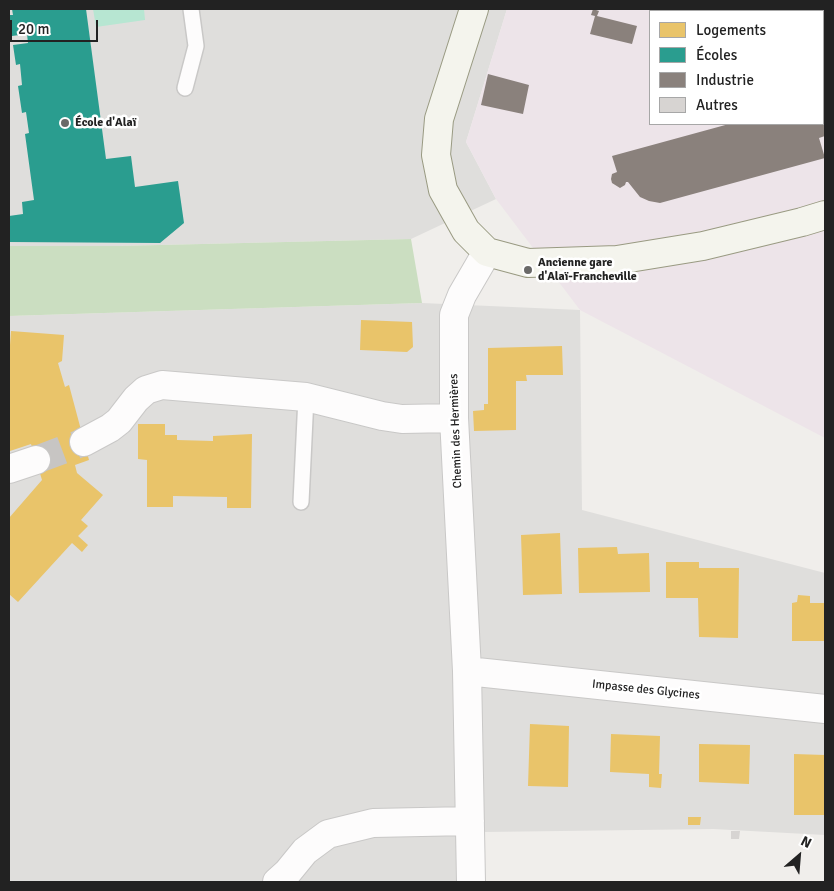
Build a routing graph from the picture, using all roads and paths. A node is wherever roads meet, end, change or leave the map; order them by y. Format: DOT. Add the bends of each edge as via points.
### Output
graph roads {
  1 [pos="191,9"];
  2 [pos="474,9"];
  3 [pos="185,88"];
  4 [pos="825,215"];
  5 [pos="487,252"];
  6 [pos="306,397"];
  7 [pos="454,418"];
  8 [pos="84,442"];
  9 [pos="36,460"];
  10 [pos="9,470"];
  11 [pos="300,502"];
  12 [pos="466,671"];
  13 [pos="825,709"];
  14 [pos="470,821"];
  15 [pos="277,882"];
  16 [pos="471,882"];
  1 -- 3 [label="lane" via="196,46"];
  2 -- 5 [label="main road" via="439,119 436,155 443,190 466,231"];
  4 -- 5 [label="main road" via="684,249 617,260 528,263"];
  5 -- 7 [label="street, Chemin des Hermières" via="454,315"];
  6 -- 7 [label="street" via="382,416"];
  6 -- 8 [label="street" via="162,385 146,390 119,421"];
  6 -- 11 [label="lane"];
  7 -- 12 [label="street, Chemin des Hermières"];
  9 -- 10 [label="street"];
  12 -- 13 [label="street, Impasse des Glycines"];
  12 -- 14 [label="street, Chemin des Hermières"];
  14 -- 15 [label="street" via="373,823 328,834 305,851"];
  14 -- 16 [label="street, Chemin des Hermières"];
}
